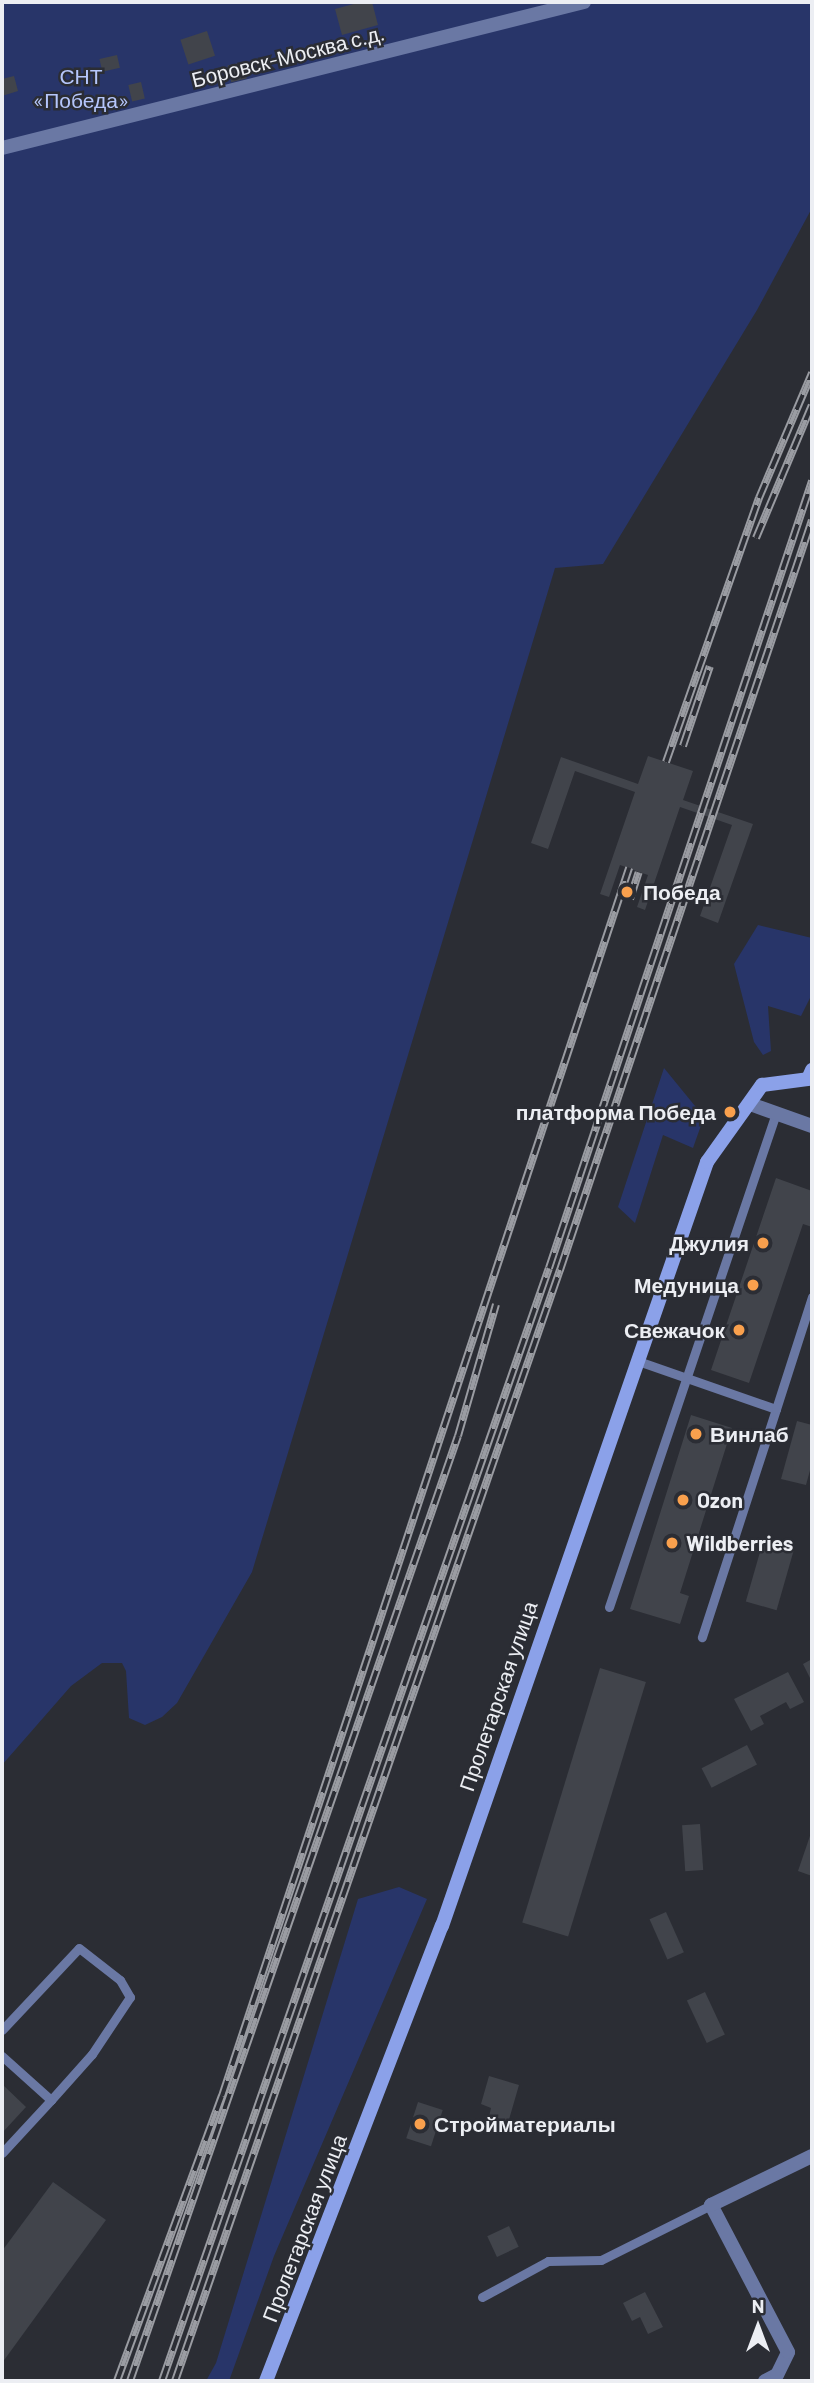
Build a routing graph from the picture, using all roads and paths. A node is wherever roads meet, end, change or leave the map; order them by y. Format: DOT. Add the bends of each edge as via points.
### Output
graph roads {
  1 [pos="584,2"];
  2 [pos="2,148"];
  3 [pos="812,1070"];
  4 [pos="750,1104"];
  5 [pos="776,1113"];
  6 [pos="812,1126"];
  7 [pos="812,1297"];
  8 [pos="638,1362"];
  9 [pos="686,1378"];
  10 [pos="776,1409"];
  11 [pos="609,1606"];
  12 [pos="702,1637"];
  13 [pos="2,2030"];
  14 [pos="2,2056"];
  15 [pos="51,2100"];
  16 [pos="2,2153"];
  17 [pos="812,2156"];
  18 [pos="711,2206"];
  19 [pos="482,2297"];
  20 [pos="266,2381"];
  21 [pos="765,2381"];
  1 -- 2 [label="street, Боровск-Москва с.д."];
  3 -- 4 [label="main road, Пролетарская улица" via="808,1079 762,1085"];
  4 -- 5 [label="street"];
  4 -- 8 [label="main road, Пролетарская улица" via="707,1162"];
  5 -- 6 [label="street"];
  5 -- 9 [label="lane"];
  7 -- 10 [label="lane"];
  8 -- 9 [label="lane"];
  8 -- 20 [label="main road, Пролетарская улица" via="442,1926"];
  9 -- 10 [label="lane"];
  9 -- 11 [label="lane"];
  10 -- 12 [label="lane"];
  13 -- 15 [label="lane" via="79,1948 120,1980 130,1997 92,2054"];
  14 -- 15 [label="lane"];
  15 -- 16 [label="lane"];
  17 -- 18 [label="street"];
  18 -- 19 [label="lane" via="601,2260 548,2261"];
  18 -- 21 [label="street" via="788,2352 777,2375"];
}
